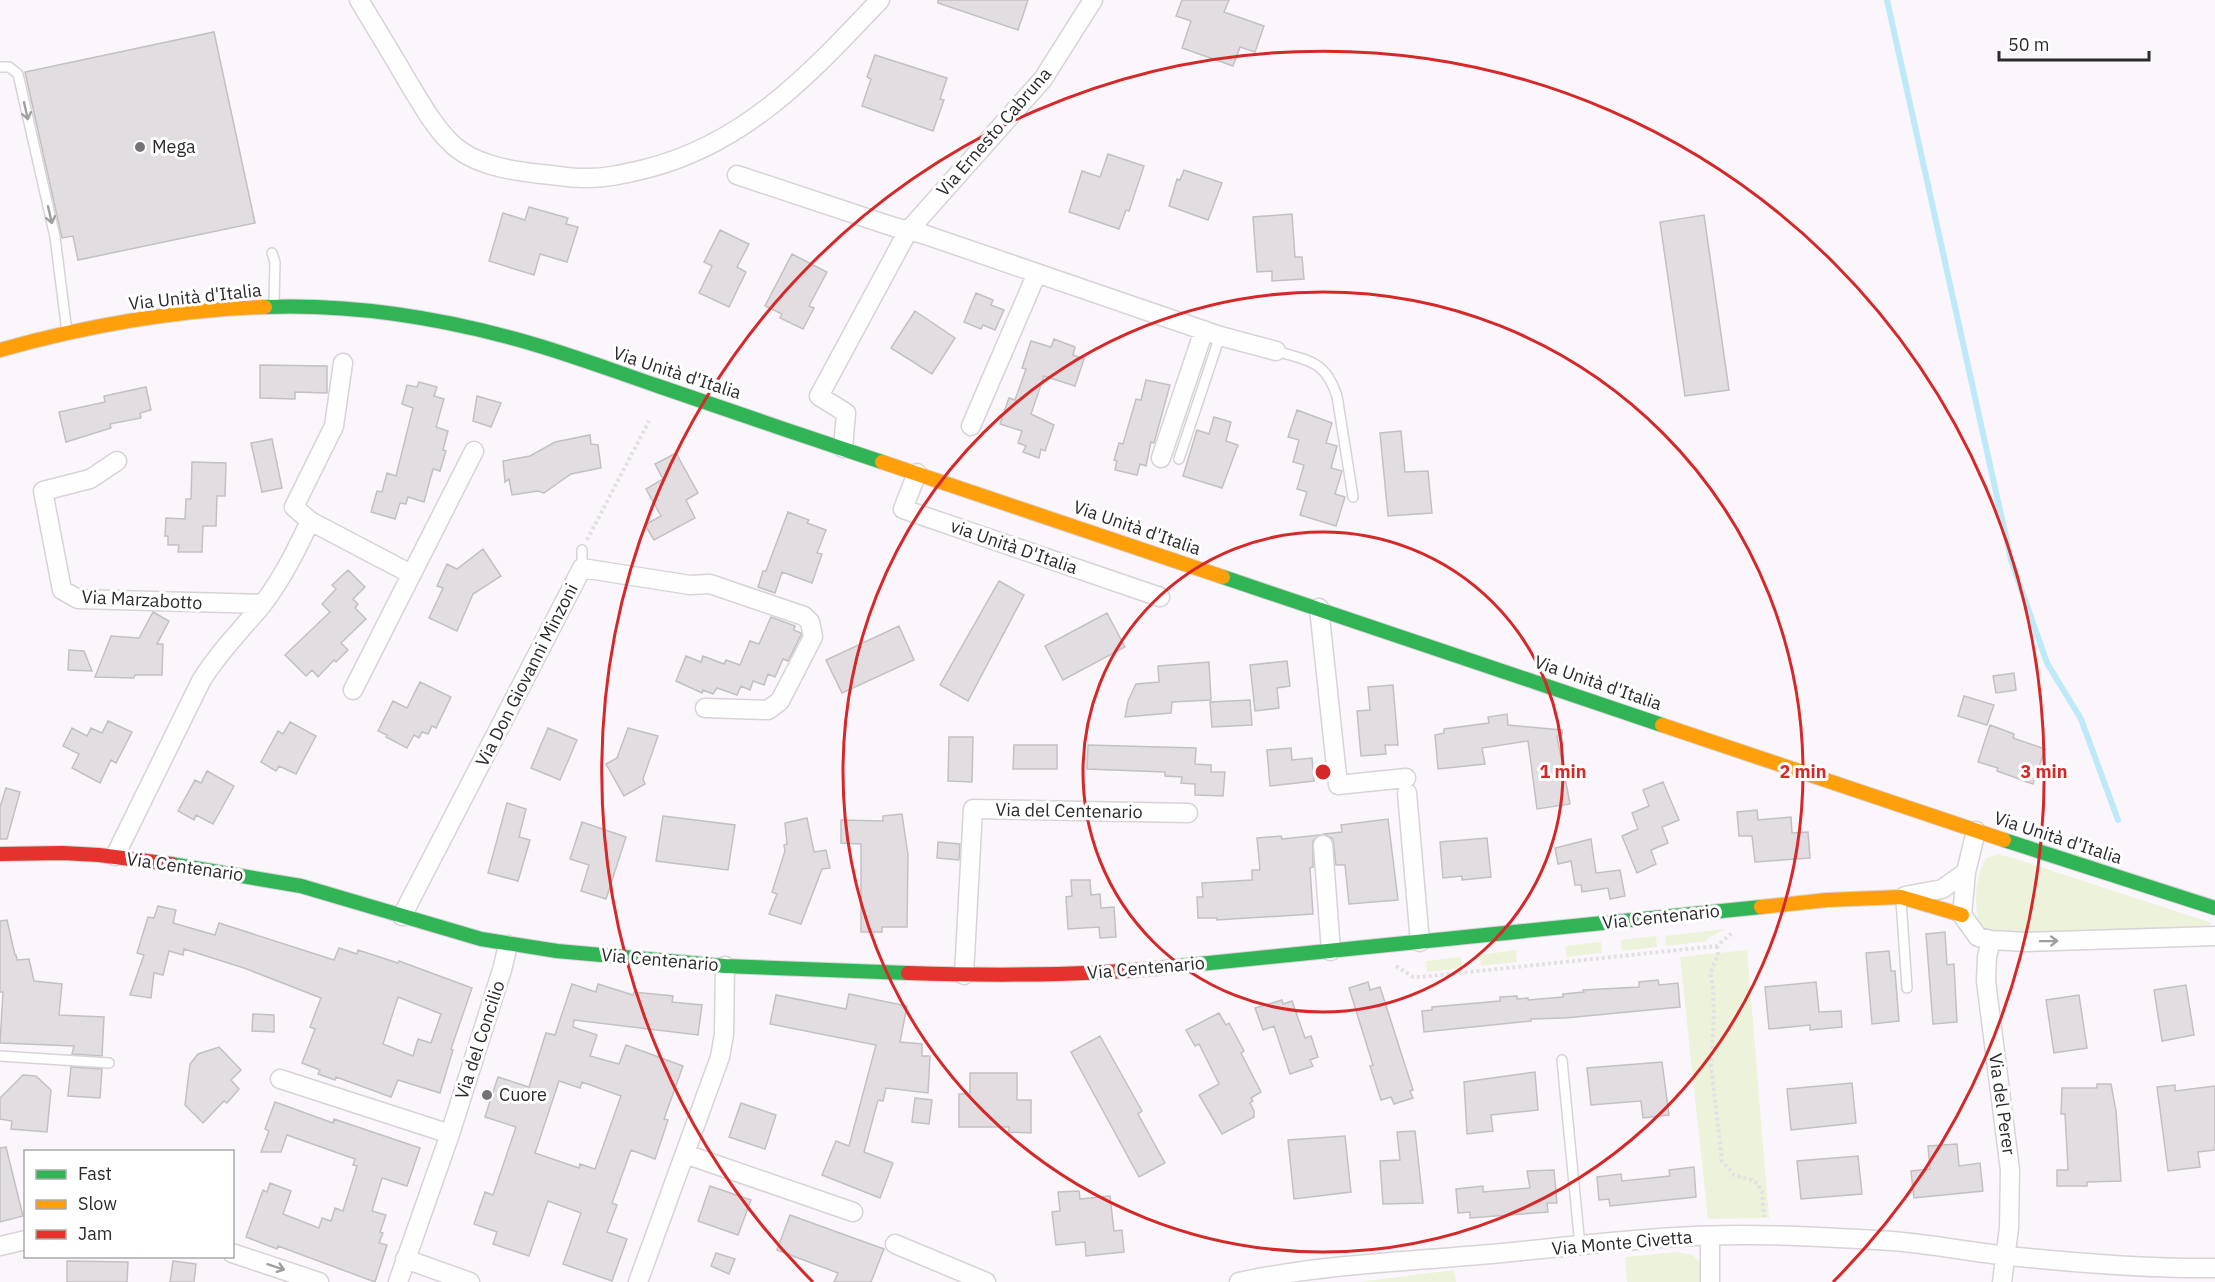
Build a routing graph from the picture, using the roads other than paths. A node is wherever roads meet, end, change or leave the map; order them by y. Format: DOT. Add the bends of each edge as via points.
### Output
graph roads {
  1 [pos="359,0"];
  2 [pos="880,0"];
  3 [pos="1093,0"];
  4 [pos="0,68"];
  5 [pos="737,175"];
  6 [pos="908,231"];
  7 [pos="272,253"];
  8 [pos="1036,273"];
  9 [pos="274,307"];
  10 [pos="68,333"];
  11 [pos="1212,333"];
  12 [pos="28,342"];
  13 [pos="0,343"];
  14 [pos="0,350"];
  15 [pos="1276,351"];
  16 [pos="343,363"];
  17 [pos="971,426"];
  18 [pos="843,448"];
  19 [pos="474,451"];
  20 [pos="1170,458"];
  21 [pos="117,461"];
  22 [pos="917,473"];
  23 [pos="1353,497"];
  24 [pos="310,521"];
  25 [pos="582,550"];
  26 [pos="582,568"];
  27 [pos="411,574"];
  28 [pos="1160,597"];
  29 [pos="263,604"];
  30 [pos="1319,608"];
  31 [pos="353,690"];
  32 [pos="705,708"];
  33 [pos="1188,813"];
  34 [pos="1976,831"];
  35 [pos="1323,845"];
  36 [pos="0,854"];
  37 [pos="115,856"];
  38 [pos="1966,872"];
  39 [pos="1901,897"];
  40 [pos="2215,908"];
  41 [pos="1962,915"];
  42 [pos="402,916"];
  43 [pos="2215,936"];
  44 [pos="1985,938"];
  45 [pos="1420,942"];
  46 [pos="508,945"];
  47 [pos="1331,951"];
  48 [pos="725,966"];
  49 [pos="964,975"];
  50 [pos="1907,988"];
  51 [pos="0,1056"];
  52 [pos="1562,1060"];
  53 [pos="110,1063"];
  54 [pos="280,1079"];
  55 [pos="450,1134"];
  56 [pos="685,1154"];
  57 [pos="853,1212"];
  58 [pos="1710,1236"];
  59 [pos="24,1240"];
  60 [pos="895,1244"];
  61 [pos="0,1246"];
  62 [pos="1580,1246"];
  63 [pos="234,1254"];
  64 [pos="2006,1256"];
  65 [pos="405,1259"];
  66 [pos="2215,1268"];
  67 [pos="319,1282"];
  68 [pos="398,1282"];
  69 [pos="470,1282"];
  70 [pos="638,1282"];
  71 [pos="986,1282"];
  72 [pos="1239,1282"];
  73 [pos="1710,1282"];
  74 [pos="2002,1282"];
  1 -- 2 [label="street" via="426,111 453,145 476,160 525,172 582,178 666,164 728,135 793,88"];
  3 -- 6 [label="street, Via Ernesto Cabruna" via="1043,79"];
  4 -- 10 [label="lane, one-way" via="9,67 18,74 55,237"];
  5 -- 6 [label="street"];
  6 -- 8 [label="street"];
  6 -- 18 [label="street, Via Ernesto Cabruna" via="819,396 846,413"];
  7 -- 9 [label="lane"];
  8 -- 11 [label="street"];
  8 -- 17 [label="street"];
  9 -- 10 [label="street, Via Unità d'Italia" via="159,318"];
  9 -- 18 [label="street, Via Unità d'Italia" via="369,312 484,331"];
  10 -- 12 [label="street, Via Unità d'Italia"];
  11 -- 15 [label="street"];
  11 -- 20 [label="street"];
  12 -- 13 [label="street, Via Unità d'Italia"];
  12 -- 14 [label="street, Via Unità d'Italia"];
  15 -- 23 [label="lane" via="1317,363 1333,383"];
  16 -- 24 [label="street" via="334,426 294,507"];
  18 -- 22 [label="street, Via Unità d'Italia"];
  19 -- 27 [label="street"];
  21 -- 29 [label="street, Via Marzabotto" via="90,479 43,491 62,590 78,599"];
  22 -- 28 [label="street, via Unità D'Italia" via="903,509"];
  22 -- 30 [label="street, Via Unità d'Italia"];
  24 -- 27 [label="street"];
  24 -- 29 [label="street" via="285,573"];
  25 -- 26 [label="lane"];
  26 -- 32 [label="street, Via Don Giovanni Minzoni" via="690,585 710,584 804,616 810,622 813,638 780,701 768,710"];
  26 -- 42 [label="street, Via Don Giovanni Minzoni"];
  27 -- 31 [label="street"];
  29 -- 37 [label="street" via="206,674"];
  30 -- 34 [label="street, Via Unità d'Italia"];
  30 -- 45 [label="street" via="1338,785 1407,785"];
  33 -- 49 [label="street, Via del Centenario" via="973,809"];
  34 -- 38 [label="street"];
  34 -- 40 [label="street, Via Unità d'Italia"];
  35 -- 47 [label="street"];
  36 -- 37 [label="street, Via Centenario"];
  37 -- 42 [label="street, Via Centenario" via="301,886"];
  38 -- 39 [label="street, Via Centenario" via="1942,888"];
  38 -- 41 [label="street"];
  39 -- 41 [label="street, Via Centenario"];
  39 -- 45 [label="street, Via Centenario" via="1816,901"];
  39 -- 50 [label="lane"];
  41 -- 44 [label="street"];
  42 -- 46 [label="street, Via Centenario"];
  44 -- 43 [label="street, one-way" via="2037,941"];
  44 -- 64 [label="street, Via del Perer" via="1986,981 2010,1170"];
  45 -- 47 [label="street, Via Centenario"];
  46 -- 48 [label="street, Via Centenario"];
  46 -- 55 [label="street, Via del Concilio"];
  47 -- 49 [label="street, Via Centenario" via="1109,973"];
  48 -- 49 [label="street, Via Centenario"];
  48 -- 56 [label="street" via="720,1057"];
  51 -- 53 [label="lane"];
  52 -- 62 [label="lane"];
  54 -- 55 [label="street"];
  55 -- 65 [label="street, Via del Concilio"];
  56 -- 57 [label="street"];
  56 -- 70 [label="street"];
  58 -- 62 [label="street, Via Monte Civetta"];
  58 -- 64 [label="street, Via Monte Civetta" via="1894,1241"];
  58 -- 73 [label="street"];
  59 -- 61 [label="street"];
  60 -- 71 [label="street"];
  62 -- 72 [label="street, Via Monte Civetta" via="1383,1261"];
  63 -- 67 [label="street, one-way"];
  64 -- 66 [label="street, Via Monte Civetta" via="2112,1266"];
  64 -- 74 [label="street, Via del Perer"];
  65 -- 68 [label="street, Via del Concilio"];
  65 -- 69 [label="street"];
}
